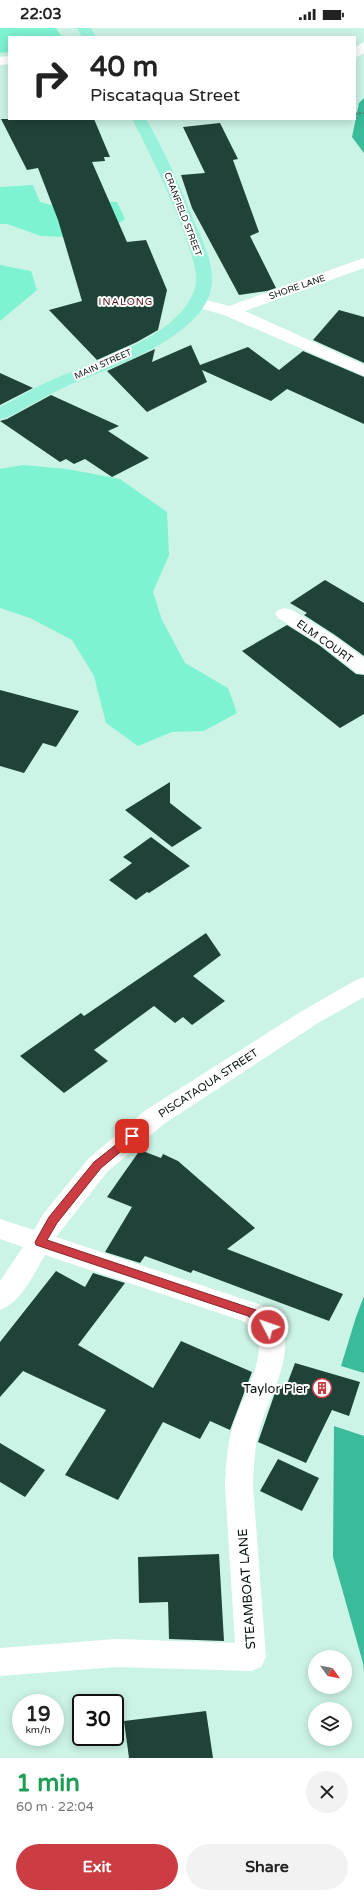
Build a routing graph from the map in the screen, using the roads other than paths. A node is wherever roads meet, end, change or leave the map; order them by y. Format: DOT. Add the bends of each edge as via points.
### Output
graph roads {
  1 [pos="364,46"];
  2 [pos="356,53"];
  3 [pos="140,120"];
  4 [pos="364,263"];
  5 [pos="198,303"];
  6 [pos="230,311"];
  7 [pos="364,371"];
  8 [pos="0,414"];
  9 [pos="285,614"];
  10 [pos="364,668"];
  11 [pos="364,986"];
  12 [pos="0,1229"];
  13 [pos="40,1242"];
  14 [pos="0,1299"];
  15 [pos="0,1662"];
  1 -- 2 [label="street"];
  3 -- 5 [label="main road, CRANFIELD STREET" via="154,145 201,261 204,280"];
  4 -- 6 [label="street, SHORE LANE"];
  5 -- 6 [label="street"];
  5 -- 8 [label="main road, MAIN STREET" via="188,316 165,335 53,386"];
  6 -- 7 [label="street"];
  9 -- 10 [label="street, ELM COURT" via="327,640"];
  11 -- 13 [label="street, PISCATAQUA STREET" via="310,1017 155,1117 98,1165 53,1220"];
  12 -- 13 [label="street"];
  13 -- 14 [label="street, PISCATAQUA STREET" via="16,1280"];
  13 -- 15 [label="street, STEAMBOAT LANE" via="252,1313 268,1327 272,1346 269,1368 247,1426 240,1459 239,1486 251,1657 116,1653"];
}
